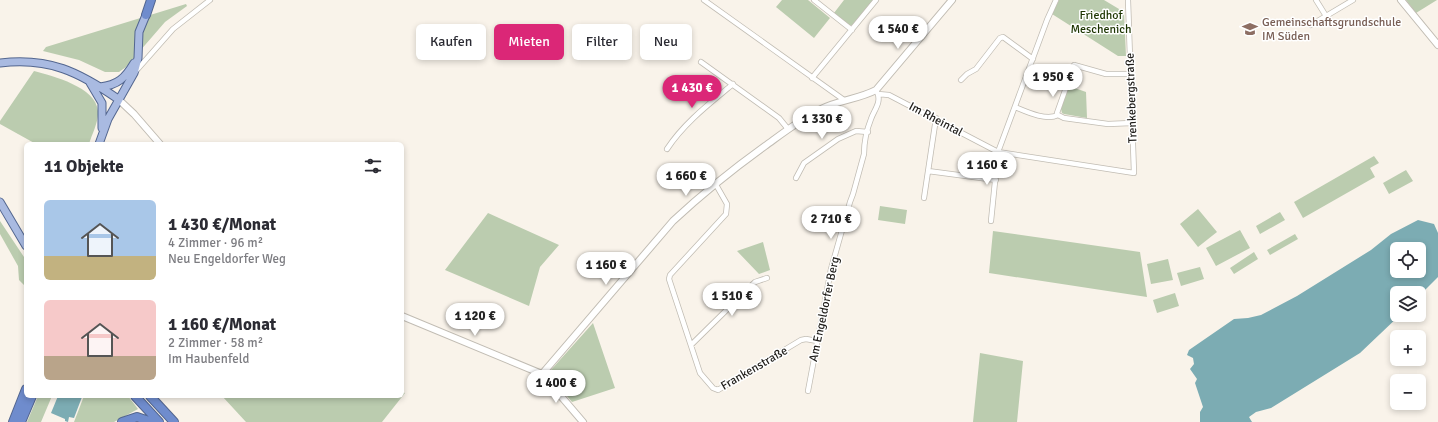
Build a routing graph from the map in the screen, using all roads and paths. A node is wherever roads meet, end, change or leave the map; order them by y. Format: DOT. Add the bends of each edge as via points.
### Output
graph roads {
  1 [pos="151,0"];
  2 [pos="210,0"];
  3 [pos="704,0"];
  4 [pos="814,0"];
  5 [pos="876,0"];
  6 [pos="952,0"];
  7 [pos="1056,0"];
  8 [pos="1128,0"];
  9 [pos="1316,0"];
  10 [pos="1353,0"];
  11 [pos="1401,0"];
  12 [pos="146,15"];
  13 [pos="1326,16"];
  14 [pos="1311,25"];
  15 [pos="852,30"];
  16 [pos="1438,45"];
  17 [pos="138,58"];
  18 [pos="1032,59"];
  19 [pos="701,62"];
  20 [pos="0,63"];
  21 [pos="134,73"];
  22 [pos="1130,74"];
  23 [pos="812,78"];
  24 [pos="88,79"];
  25 [pos="961,80"];
  26 [pos="733,84"];
  27 [pos="100,87"];
  28 [pos="877,92"];
  29 [pos="118,99"];
  30 [pos="844,100"];
  31 [pos="1015,107"];
  32 [pos="1058,115"];
  33 [pos="936,118"];
  34 [pos="1132,123"];
  35 [pos="788,129"];
  36 [pos="868,132"];
  37 [pos="102,135"];
  38 [pos="100,142"];
  39 [pos="158,142"];
  40 [pos="667,149"];
  41 [pos="998,152"];
  42 [pos="928,171"];
  43 [pos="1134,173"];
  44 [pos="796,178"];
  45 [pos="996,180"];
  46 [pos="715,183"];
  47 [pos="924,198"];
  48 [pos="0,202"];
  49 [pos="991,221"];
  50 [pos="24,243"];
  51 [pos="767,278"];
  52 [pos="404,317"];
  53 [pos="817,341"];
  54 [pos="691,345"];
  55 [pos="542,374"];
  56 [pos="808,391"];
  57 [pos="24,394"];
  58 [pos="31,398"];
  59 [pos="137,398"];
  60 [pos="152,398"];
  61 [pos="13,422"];
  62 [pos="21,422"];
  63 [pos="122,422"];
  64 [pos="152,422"];
  65 [pos="159,422"];
  66 [pos="174,422"];
  67 [pos="583,422"];
  1 -- 12 [label="highway"];
  2 -- 21 [label="street" via="173,29"];
  3 -- 23 [label="street"];
  4 -- 15 [label="street"];
  5 -- 15 [label="street"];
  6 -- 28 [label="street"];
  7 -- 18 [label="street"];
  8 -- 22 [label="street, Trenkebergstraße"];
  9 -- 13 [label="street"];
  10 -- 13 [label="street"];
  11 -- 16 [label="street"];
  12 -- 17 [label="main road" via="139,32"];
  13 -- 14 [label="street"];
  15 -- 23 [label="street"];
  17 -- 21 [label="main road"];
  17 -- 27 [label="main road" via="120,82"];
  18 -- 25 [label="street" via="1003,37 976,69"];
  18 -- 31 [label="street"];
  19 -- 26 [label="street"];
  20 -- 24 [label="main road" via="44,63"];
  21 -- 29 [label="main road"];
  22 -- 32 [label="street" via="1106,74 1074,65 1061,98"];
  22 -- 34 [label="street, Trenkebergstraße"];
  23 -- 30 [label="street"];
  24 -- 27 [label="main road"];
  24 -- 37 [label="main road" via="103,106"];
  26 -- 35 [label="street" via="779,118"];
  26 -- 40 [label="street" via="705,107"];
  27 -- 29 [label="main road"];
  28 -- 30 [label="street"];
  28 -- 33 [label="street, Im Rheintal" via="890,95"];
  28 -- 36 [label="street, Am Engeldorfer Berg" via="879,100"];
  29 -- 37 [label="main road"];
  29 -- 39 [label="street"];
  30 -- 35 [label="street" via="822,109"];
  31 -- 32 [label="street" via="1035,115"];
  31 -- 41 [label="street"];
  32 -- 34 [label="street" via="1108,124"];
  33 -- 41 [label="street, Im Rheintal"];
  33 -- 42 [label="street"];
  34 -- 43 [label="street, Trenkebergstraße"];
  35 -- 46 [label="street"];
  36 -- 44 [label="street" via="856,131 838,139 804,163"];
  36 -- 53 [label="street, Am Engeldorfer Berg" via="831,269"];
  37 -- 38 [label="main road"];
  41 -- 43 [label="street, Im Rheintal"];
  41 -- 45 [label="street"];
  42 -- 45 [label="street"];
  42 -- 47 [label="street"];
  45 -- 49 [label="street"];
  46 -- 54 [label="street, Frankenstraße" via="727,204 726,214 669,279"];
  46 -- 55 [label="street" via="673,221"];
  48 -- 50 [label="main road"];
  51 -- 54 [label="street" via="755,282"];
  52 -- 55 [label="street"];
  53 -- 54 [label="street, Frankenstraße" via="801,340 718,390 700,373"];
  53 -- 56 [label="street, Am Engeldorfer Berg"];
  55 -- 67 [label="street"];
  57 -- 61 [label="highway"];
  58 -- 62 [label="highway"];
  59 -- 65 [label="highway"];
  60 -- 66 [label="highway"];
  63 -- 64 [label="highway" via="137,417"];
}
